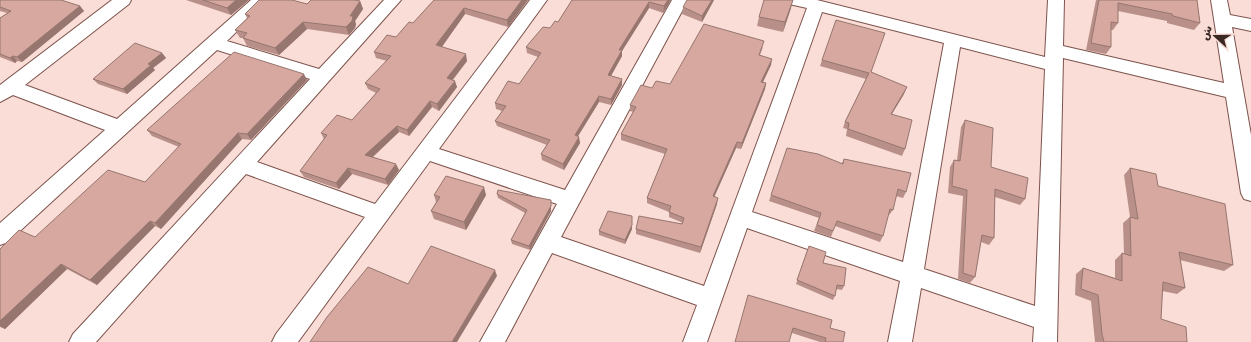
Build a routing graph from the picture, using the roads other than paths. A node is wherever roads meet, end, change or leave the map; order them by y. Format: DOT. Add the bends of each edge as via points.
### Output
graph roads {
  1 [pos="124,0"];
  2 [pos="261,0"];
  3 [pos="393,0"];
  4 [pos="539,0"];
  5 [pos="680,0"];
  6 [pos="795,0"];
  7 [pos="1056,0"];
  8 [pos="1219,0"];
  9 [pos="816,5"];
  10 [pos="1222,18"];
  11 [pos="1251,24"];
  12 [pos="953,40"];
  13 [pos="214,43"];
  14 [pos="1054,57"];
  15 [pos="323,77"];
  16 [pos="5,91"];
  17 [pos="1234,92"];
  18 [pos="120,128"];
  19 [pos="426,152"];
  20 [pos="243,165"];
  21 [pos="1250,186"];
  22 [pos="570,200"];
  23 [pos="380,214"];
  24 [pos="740,217"];
  25 [pos="0,236"];
  26 [pos="547,242"];
  27 [pos="912,275"];
  28 [pos="710,299"];
  29 [pos="1045,320"];
  30 [pos="82,342"];
  31 [pos="284,342"];
  32 [pos="492,342"];
  33 [pos="695,342"];
  34 [pos="900,342"];
  35 [pos="1045,342"];
  1 -- 16 [label="street"];
  2 -- 13 [label="street"];
  3 -- 15 [label="street"];
  4 -- 19 [label="street"];
  5 -- 22 [label="street"];
  6 -- 9 [label="street"];
  7 -- 14 [label="street"];
  8 -- 10 [label="street"];
  9 -- 12 [label="street"];
  9 -- 24 [label="street"];
  10 -- 11 [label="street"];
  10 -- 17 [label="street"];
  12 -- 14 [label="street"];
  12 -- 27 [label="street"];
  13 -- 15 [label="street"];
  13 -- 18 [label="street"];
  14 -- 17 [label="street"];
  14 -- 29 [label="street"];
  15 -- 20 [label="street"];
  16 -- 18 [label="street"];
  17 -- 21 [label="street"];
  18 -- 25 [label="street"];
  19 -- 22 [label="street"];
  19 -- 23 [label="street"];
  20 -- 23 [label="street"];
  20 -- 30 [label="street"];
  22 -- 26 [label="street"];
  23 -- 31 [label="street"];
  24 -- 27 [label="street"];
  24 -- 28 [label="street"];
  26 -- 28 [label="street"];
  26 -- 32 [label="street"];
  27 -- 29 [label="street"];
  27 -- 34 [label="street"];
  28 -- 33 [label="street"];
  29 -- 35 [label="street"];
}
